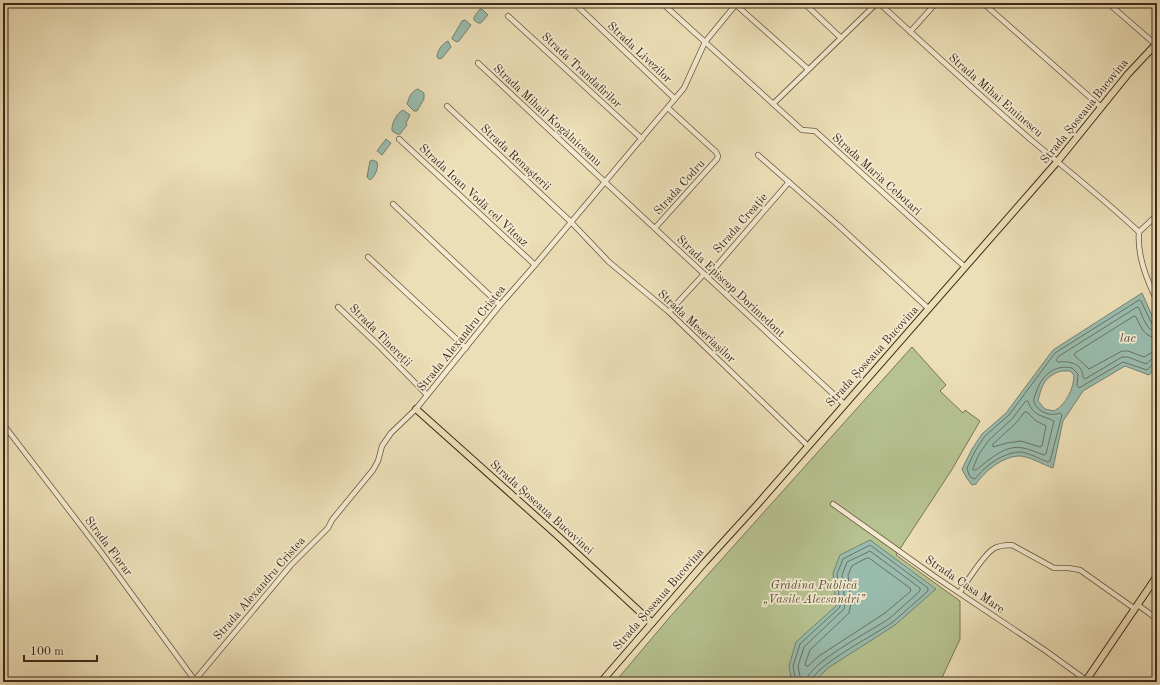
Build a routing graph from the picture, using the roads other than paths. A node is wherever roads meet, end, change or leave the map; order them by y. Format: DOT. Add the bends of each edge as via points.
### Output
graph roads {
  1 [pos="574,3"];
  2 [pos="662,3"];
  3 [pos="804,3"];
  4 [pos="878,3"];
  5 [pos="936,3"];
  6 [pos="983,3"];
  7 [pos="1108,3"];
  8 [pos="736,4"];
  9 [pos="508,16"];
  10 [pos="910,32"];
  11 [pos="841,38"];
  12 [pos="705,42"];
  13 [pos="1156,43"];
  14 [pos="478,63"];
  15 [pos="808,69"];
  16 [pos="675,99"];
  17 [pos="773,104"];
  18 [pos="447,106"];
  19 [pos="1100,107"];
  20 [pos="668,108"];
  21 [pos="642,139"];
  22 [pos="399,140"];
  23 [pos="758,155"];
  24 [pos="1057,162"];
  25 [pos="604,182"];
  26 [pos="789,182"];
  27 [pos="393,204"];
  28 [pos="1157,215"];
  29 [pos="571,222"];
  30 [pos="655,228"];
  31 [pos="1139,232"];
  32 [pos="368,257"];
  33 [pos="535,265"];
  34 [pos="965,266"];
  35 [pos="705,275"];
  36 [pos="1157,301"];
  37 [pos="500,305"];
  38 [pos="338,307"];
  39 [pos="929,309"];
  40 [pos="669,312"];
  41 [pos="466,348"];
  42 [pos="427,395"];
  43 [pos="844,404"];
  44 [pos="416,409"];
  45 [pos="3,424"];
  46 [pos="808,446"];
  47 [pos="833,504"];
  48 [pos="1157,576"];
  49 [pos="960,592"];
  50 [pos="1136,607"];
  51 [pos="1157,619"];
  52 [pos="652,623"];
  53 [pos="196,681"];
  54 [pos="1085,681"];
  55 [pos="601,682"];
  1 -- 16 [label="street, Strada Livezilor"];
  2 -- 12 [label="street, Strada Maria Cebotari"];
  3 -- 11 [label="street"];
  4 -- 10 [label="street, Strada Mihai Eminescu"];
  4 -- 11 [label="street"];
  5 -- 10 [label="street"];
  6 -- 19 [label="street"];
  7 -- 13 [label="street"];
  8 -- 12 [label="street, Strada Alexandru Cristea"];
  8 -- 15 [label="street"];
  9 -- 21 [label="street, Strada Trandafirilor"];
  10 -- 24 [label="street, Strada Mihai Eminescu"];
  11 -- 15 [label="street"];
  12 -- 16 [label="street, Strada Alexandru Cristea" via="684,88"];
  12 -- 17 [label="street, Strada Maria Cebotari"];
  13 -- 19 [label="main road, Strada Șoseaua Bucovina"];
  14 -- 25 [label="street, Strada Mihail Kogâlniceanu"];
  15 -- 17 [label="street"];
  16 -- 20 [label="street, Strada Alexandru Cristea"];
  17 -- 34 [label="street, Strada Maria Cebotari" via="802,130 815,131"];
  18 -- 29 [label="street, Strada Renașterii"];
  19 -- 24 [label="main road, Strada Șoseaua Bucovina"];
  20 -- 21 [label="street, Strada Alexandru Cristea"];
  20 -- 30 [label="street, Strada Codru" via="718,156"];
  21 -- 25 [label="street, Strada Alexandru Cristea"];
  22 -- 33 [label="street, Strada Ioan Vodă cel Viteaz"];
  23 -- 26 [label="street"];
  24 -- 31 [label="street, Strada Mihai Eminescu" via="1110,204"];
  24 -- 34 [label="main road, Strada Șoseaua Bucovina"];
  25 -- 29 [label="street, Strada Alexandru Cristea"];
  25 -- 30 [label="street, Strada Episcop Dorimedont"];
  26 -- 35 [label="street, Strada Creație"];
  26 -- 39 [label="street"];
  27 -- 37 [label="street"];
  28 -- 31 [label="street"];
  29 -- 33 [label="street, Strada Alexandru Cristea"];
  29 -- 40 [label="street, Strada Meseriașilor" via="609,262"];
  30 -- 35 [label="street, Strada Episcop Dorimedont"];
  31 -- 36 [label="street" via="1140,254"];
  32 -- 41 [label="street"];
  33 -- 37 [label="street, Strada Alexandru Cristea"];
  34 -- 39 [label="main road, Strada Șoseaua Bucovina"];
  35 -- 40 [label="street, Strada Creație"];
  35 -- 43 [label="street, Strada Episcop Dorimedont"];
  37 -- 41 [label="street, Strada Alexandru Cristea"];
  38 -- 42 [label="street, Strada Tinereții"];
  39 -- 43 [label="main road, Strada Șoseaua Bucovina"];
  40 -- 46 [label="street, Strada Meseriașilor"];
  41 -- 42 [label="street, Strada Alexandru Cristea"];
  42 -- 44 [label="street, Strada Alexandru Cristea"];
  43 -- 46 [label="main road, Strada Șoseaua Bucovina"];
  44 -- 52 [label="main road, Strada Șoseaua Bucovinei"];
  44 -- 53 [label="street, Strada Alexandru Cristea" via="388,437 373,470 328,528 291,565"];
  45 -- 53 [label="street, Strada Florar"];
  46 -- 52 [label="main road, Strada Șoseaua Bucovina"];
  47 -- 49 [label="street, Strada Casa Mare"];
  48 -- 50 [label="main road"];
  49 -- 50 [label="street" via="993,550 1012,545 1054,568 1080,570"];
  49 -- 54 [label="street, Strada Casa Mare" via="1046,650"];
  50 -- 51 [label="street"];
  50 -- 54 [label="main road"];
  52 -- 55 [label="main road, Strada Șoseaua Bucovina"];
}
